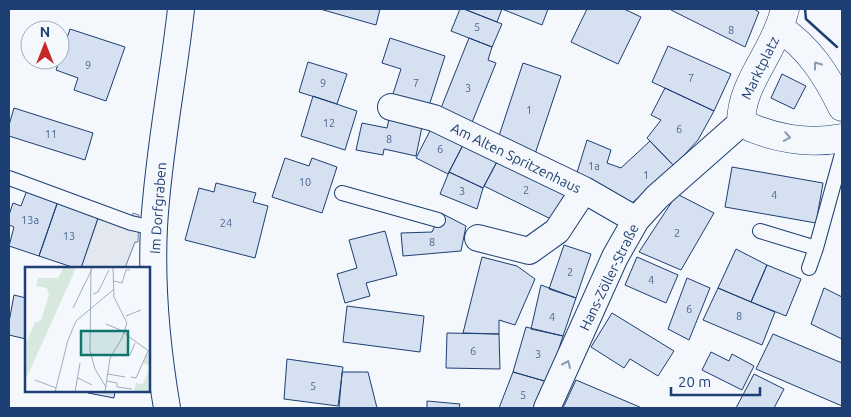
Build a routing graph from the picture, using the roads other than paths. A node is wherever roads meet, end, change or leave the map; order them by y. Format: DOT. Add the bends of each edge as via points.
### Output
graph roads {
  1 [pos="181,9"];
  2 [pos="782,18"];
  3 [pos="391,106"];
  4 [pos="842,107"];
  5 [pos="741,123"];
  6 [pos="842,138"];
  7 [pos="842,154"];
  8 [pos="9,178"];
  9 [pos="584,190"];
  10 [pos="342,193"];
  11 [pos="438,220"];
  12 [pos="636,220"];
  13 [pos="154,228"];
  14 [pos="760,231"];
  15 [pos="471,235"];
  16 [pos="816,248"];
  17 [pos="809,268"];
  18 [pos="167,408"];
  19 [pos="546,408"];
  1 -- 13 [label="street, Im Dorfgraben"];
  4 -- 2 [label="street, one-way" via="826,78"];
  2 -- 5 [label="street, Marktplatz" via="745,93"];
  3 -- 9 [label="street, Am Alten Spritzenhaus" via="434,118"];
  5 -- 6 [label="street, one-way" via="753,129 808,141"];
  5 -- 12 [label="street, Hans-Zöller-Straße" via="657,197"];
  7 -- 16 [label="lane"];
  8 -- 13 [label="lane" via="131,223"];
  9 -- 12 [label="street, Am Alten Spritzenhaus"];
  9 -- 15 [label="street" via="557,231 529,252"];
  10 -- 11 [label="lane"];
  19 -- 12 [label="street, Hans-Zöller-Straße, one-way" via="615,257"];
  13 -- 18 [label="street, Im Dorfgraben" via="158,352"];
  14 -- 16 [label="lane"];
  16 -- 17 [label="lane"];
}
